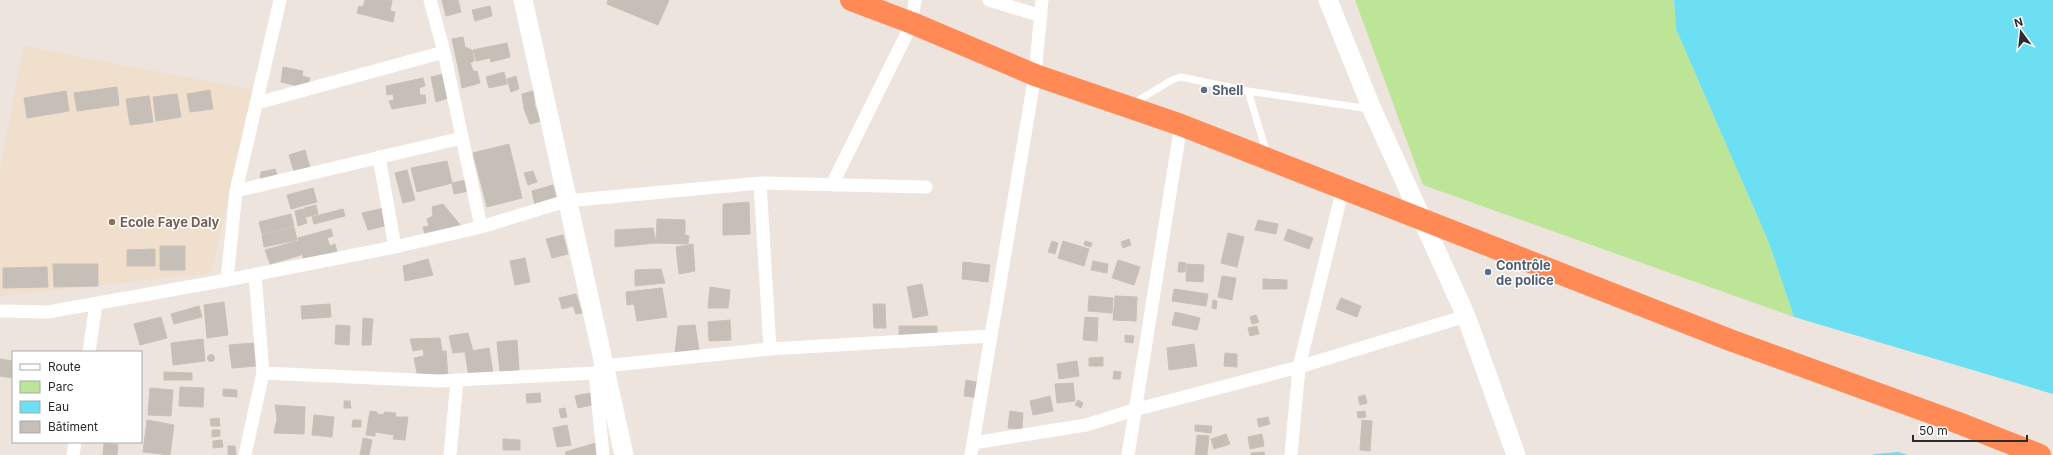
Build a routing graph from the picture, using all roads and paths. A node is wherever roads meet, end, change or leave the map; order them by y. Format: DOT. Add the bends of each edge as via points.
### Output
graph roads {
  1 [pos="280,0"];
  2 [pos="430,0"];
  3 [pos="523,0"];
  4 [pos="851,0"];
  5 [pos="915,0"];
  6 [pos="989,0"];
  7 [pos="1042,0"];
  8 [pos="1328,0"];
  9 [pos="1041,16"];
  10 [pos="912,23"];
  11 [pos="444,52"];
  12 [pos="1035,75"];
  13 [pos="1248,91"];
  14 [pos="257,103"];
  15 [pos="1128,107"];
  16 [pos="1372,109"];
  17 [pos="1181,125"];
  18 [pos="462,138"];
  19 [pos="379,157"];
  20 [pos="1268,158"];
  21 [pos="760,182"];
  22 [pos="832,185"];
  23 [pos="926,187"];
  24 [pos="1343,188"];
  25 [pos="236,191"];
  26 [pos="566,201"];
  27 [pos="1422,218"];
  28 [pos="481,227"];
  29 [pos="395,247"];
  30 [pos="255,274"];
  31 [pos="227,280"];
  32 [pos="96,304"];
  33 [pos="0,311"];
  34 [pos="1466,316"];
  35 [pos="991,336"];
  36 [pos="770,349"];
  37 [pos="89,351"];
  38 [pos="1299,367"];
  39 [pos="599,369"];
  40 [pos="263,372"];
  41 [pos="457,381"];
  42 [pos="1134,410"];
  43 [pos="75,443"];
  44 [pos="972,449"];
  45 [pos="73,455"];
  46 [pos="245,455"];
  47 [pos="450,455"];
  48 [pos="603,455"];
  49 [pos="624,455"];
  50 [pos="1128,455"];
  51 [pos="1291,455"];
  52 [pos="1516,455"];
  53 [pos="2040,455"];
  1 -- 14 [label="street"];
  2 -- 11 [label="street"];
  3 -- 26 [label="street"];
  4 -- 10 [label="highway"];
  5 -- 10 [label="street"];
  6 -- 9 [label="street"];
  7 -- 9 [label="street"];
  8 -- 16 [label="street"];
  9 -- 12 [label="street"];
  10 -- 12 [label="highway"];
  10 -- 22 [label="street"];
  11 -- 14 [label="street"];
  11 -- 18 [label="street"];
  12 -- 15 [label="highway"];
  12 -- 35 [label="street"];
  13 -- 15 [label="lane" via="1181,77"];
  13 -- 16 [label="lane"];
  13 -- 20 [label="lane"];
  14 -- 25 [label="street"];
  15 -- 17 [label="highway"];
  16 -- 27 [label="street"];
  17 -- 20 [label="highway"];
  17 -- 42 [label="street"];
  18 -- 19 [label="street"];
  18 -- 28 [label="street"];
  19 -- 25 [label="street"];
  19 -- 29 [label="street"];
  20 -- 24 [label="highway"];
  21 -- 22 [label="street"];
  21 -- 26 [label="street"];
  21 -- 36 [label="street"];
  22 -- 23 [label="street"];
  24 -- 27 [label="highway"];
  24 -- 38 [label="street"];
  25 -- 31 [label="street"];
  26 -- 28 [label="street"];
  26 -- 39 [label="street"];
  27 -- 34 [label="street"];
  27 -- 53 [label="highway" via="1730,340"];
  28 -- 29 [label="street"];
  29 -- 30 [label="street"];
  30 -- 31 [label="street"];
  30 -- 40 [label="street"];
  31 -- 32 [label="street"];
  32 -- 33 [label="street" via="48,312"];
  32 -- 37 [label="street"];
  34 -- 38 [label="street"];
  34 -- 52 [label="street"];
  35 -- 36 [label="street"];
  35 -- 44 [label="street"];
  36 -- 39 [label="street"];
  38 -- 42 [label="street"];
  38 -- 51 [label="street"];
  39 -- 41 [label="street"];
  39 -- 48 [label="street"];
  39 -- 49 [label="street"];
  40 -- 41 [label="street"];
  40 -- 46 [label="street"];
  41 -- 47 [label="street"];
  42 -- 44 [label="street" via="1086,424"];
  42 -- 50 [label="street"];
  43 -- 45 [label="street"];
}
